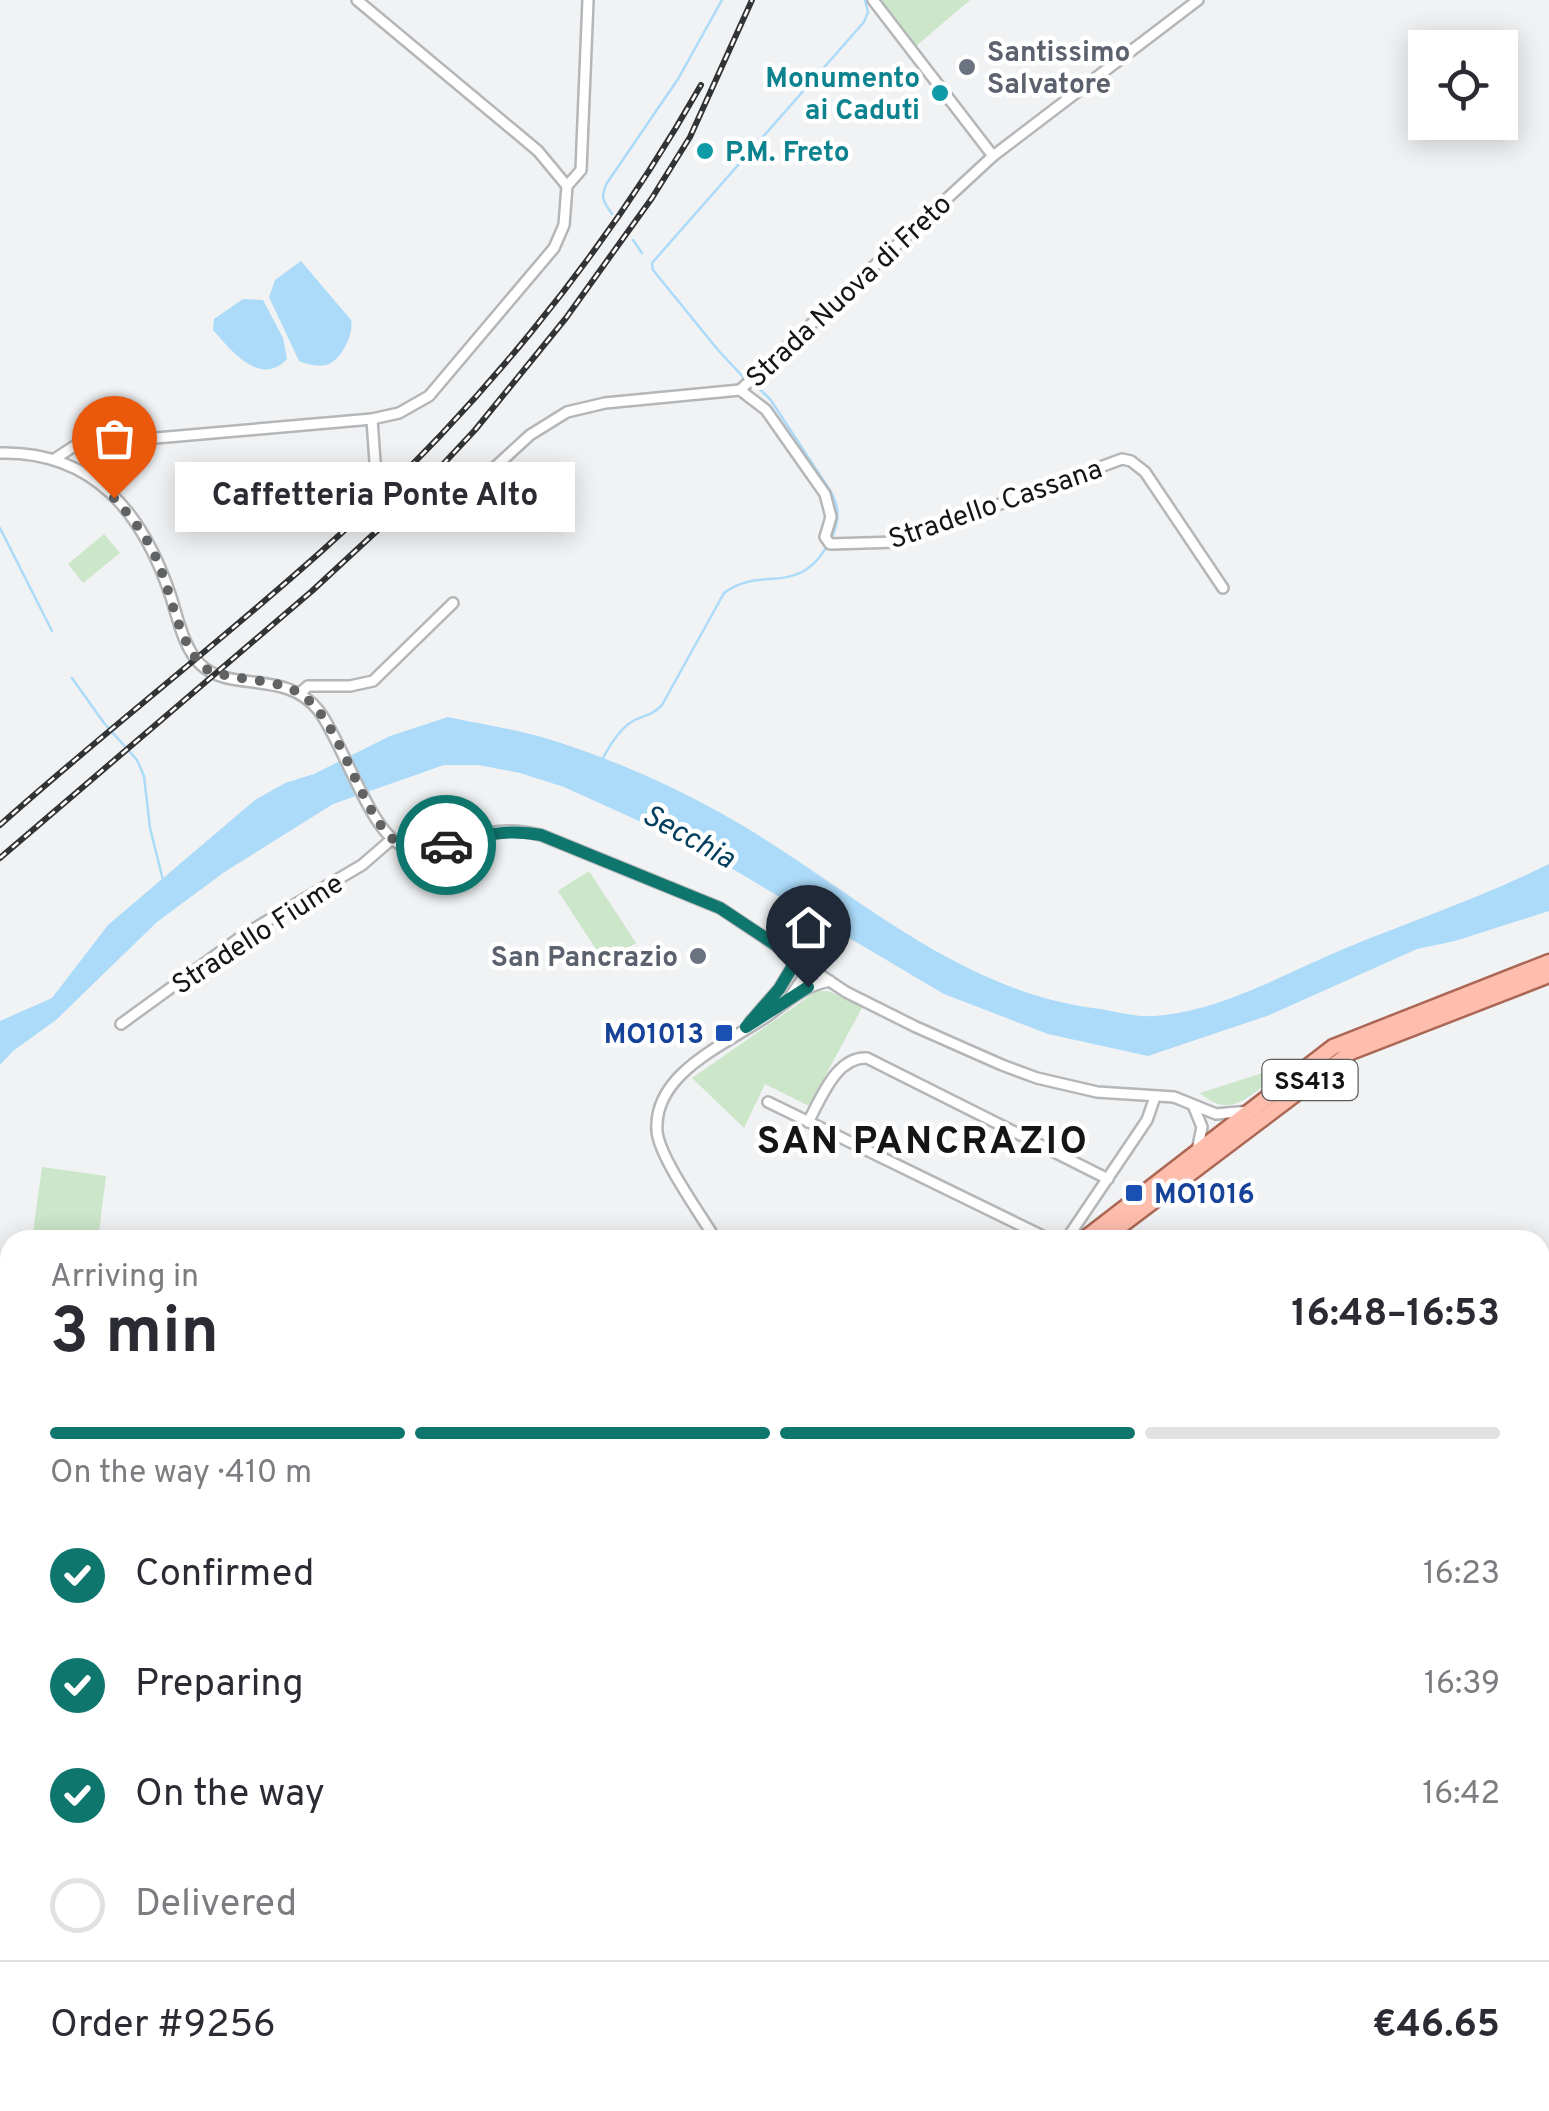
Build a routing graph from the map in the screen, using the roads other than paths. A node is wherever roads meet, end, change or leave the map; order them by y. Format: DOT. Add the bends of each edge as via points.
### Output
graph roads {
  1 [pos="357,0"];
  2 [pos="588,0"];
  3 [pos="873,0"];
  4 [pos="1198,0"];
  5 [pos="993,156"];
  6 [pos="566,186"];
  7 [pos="740,390"];
  8 [pos="372,419"];
  9 [pos="0,453"];
  10 [pos="56,458"];
  11 [pos="1223,588"];
  12 [pos="453,603"];
  13 [pos="300,693"];
  14 [pos="392,840"];
  15 [pos="797,959"];
  16 [pos="1549,962"];
  17 [pos="810,968"];
  18 [pos="1549,975"];
  19 [pos="830,982"];
  20 [pos="789,998"];
  21 [pos="121,1024"];
  22 [pos="746,1027"];
  23 [pos="1156,1097"];
  24 [pos="768,1102"];
  25 [pos="1191,1103"];
  26 [pos="1252,1111"];
  27 [pos="808,1122"];
  28 [pos="1195,1155"];
  29 [pos="1108,1179"];
  30 [pos="710,1230"];
  31 [pos="1029,1230"];
  32 [pos="1073,1230"];
  33 [pos="1096,1230"];
  34 [pos="1115,1230"];
  1 -- 6 [label="street" via="538,151"];
  2 -- 6 [label="street" via="580,170"];
  3 -- 5 [label="street"];
  4 -- 5 [label="street, Strada Nuova di Freto"];
  5 -- 7 [label="street, Strada Nuova di Freto"];
  6 -- 8 [label="street" via="564,225 554,248 429,396"];
  7 -- 8 [label="street, Strada Nuova di Freto" via="567,412 440,509 410,506 384,488"];
  7 -- 11 [label="street, Stradello Cassana" via="766,410 825,494 830,544 898,542 1122,459 1145,472"];
  8 -- 10 [label="street" via="76,445"];
  9 -- 10 [label="street"];
  10 -- 13 [label="street" via="100,483 139,527 204,668"];
  12 -- 13 [label="street" via="373,681 308,686"];
  13 -- 14 [label="street" via="335,734"];
  14 -- 15 [label="street" via="422,850 492,832 541,835 720,908"];
  14 -- 21 [label="street, Stradello Fiume" via="362,865 244,934"];
  15 -- 17 [label="street"];
  15 -- 22 [label="street"];
  16 -- 26 [label="main road, SS413" via="1334,1047"];
  17 -- 19 [label="street"];
  17 -- 20 [label="street"];
  18 -- 34 [label="main road, SS413" via="1351,1052"];
  19 -- 20 [label="street"];
  19 -- 23 [label="street" via="1037,1078"];
  20 -- 22 [label="street"];
  22 -- 30 [label="street" via="672,1084 657,1118 666,1158"];
  23 -- 25 [label="street"];
  23 -- 29 [label="street"];
  24 -- 27 [label="street"];
  25 -- 26 [label="street" via="1216,1114"];
  25 -- 28 [label="street" via="1202,1127"];
  26 -- 28 [label="main road, SS413"];
  27 -- 29 [label="street" via="839,1070 866,1058"];
  27 -- 31 [label="street"];
  28 -- 33 [label="main road, SS413"];
  29 -- 32 [label="street"];
}
